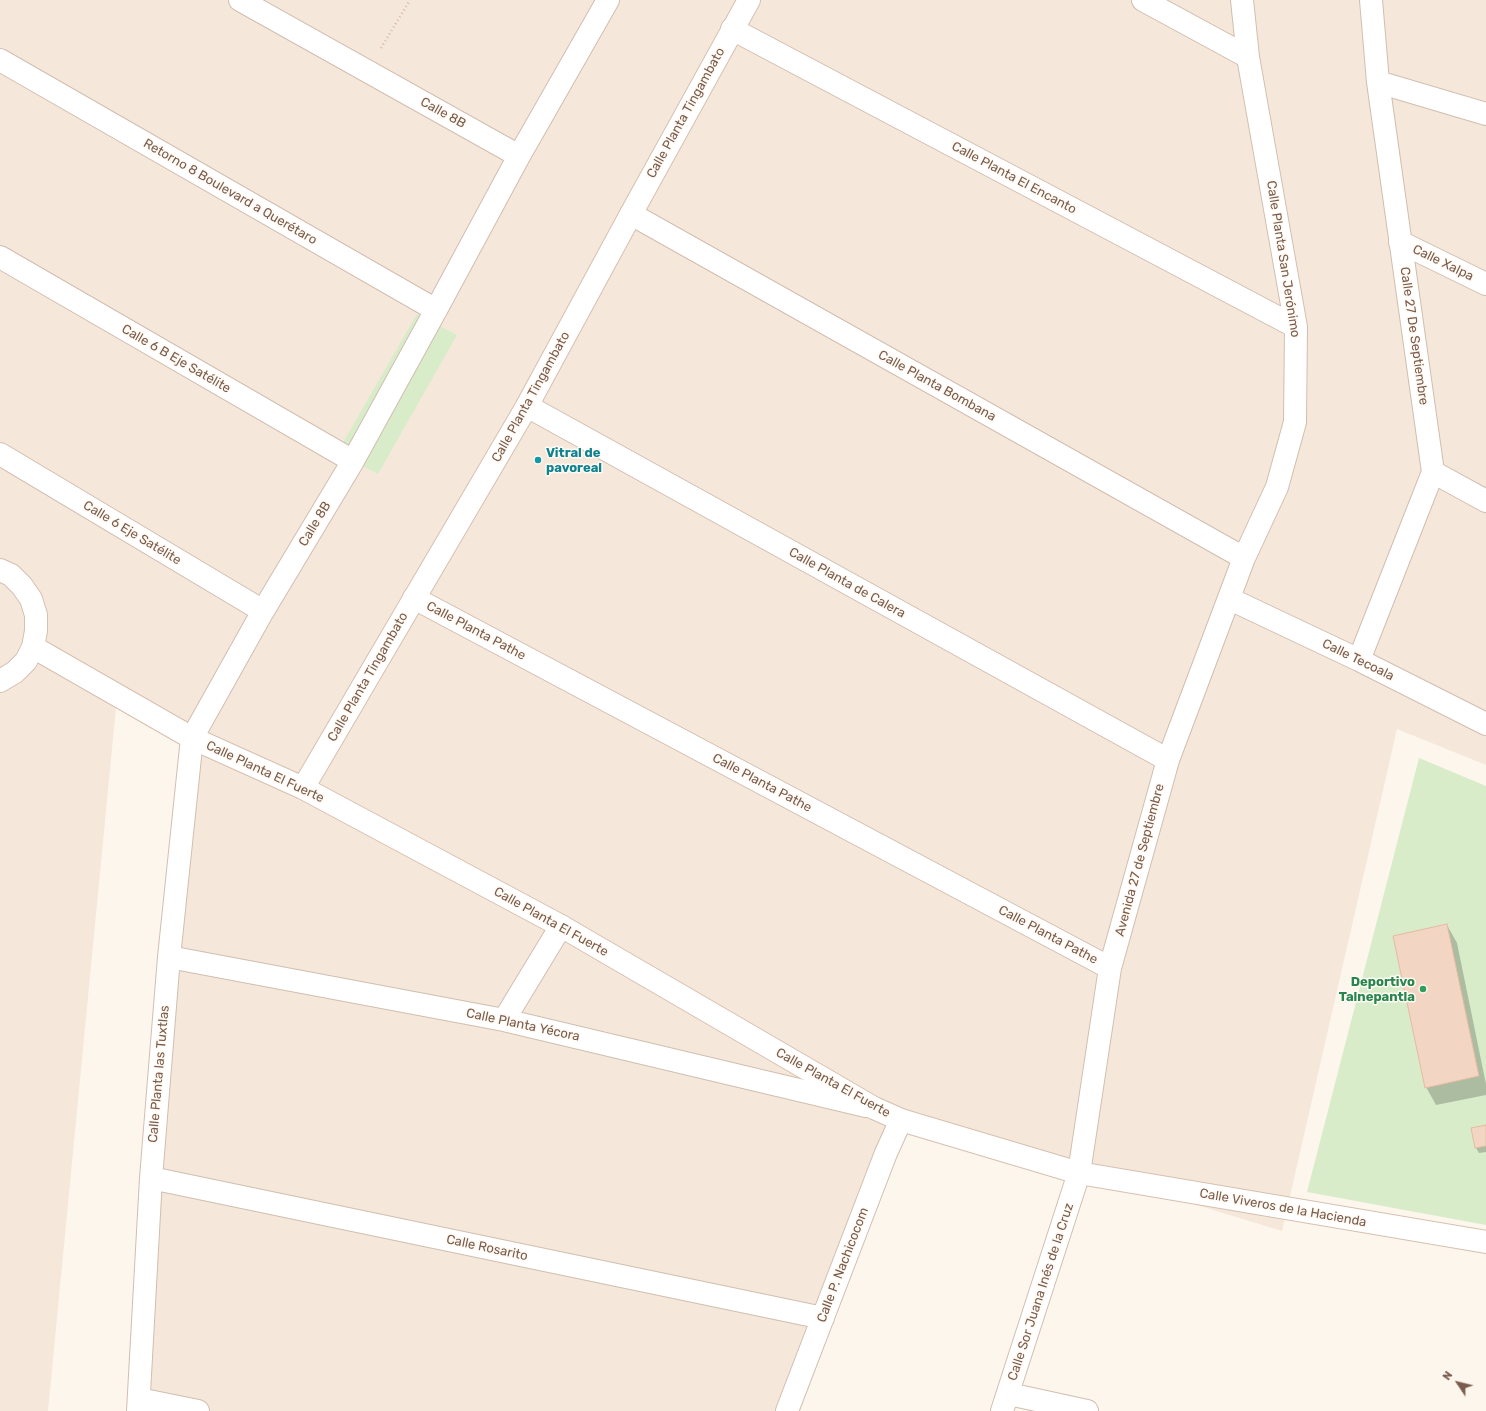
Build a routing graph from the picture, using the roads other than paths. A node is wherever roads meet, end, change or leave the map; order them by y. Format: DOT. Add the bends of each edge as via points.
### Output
graph roads {
  1 [pos="240,0"];
  2 [pos="608,0"];
  3 [pos="749,0"];
  4 [pos="1143,0"];
  5 [pos="1242,0"];
  6 [pos="1371,0"];
  7 [pos="732,29"];
  8 [pos="1248,57"];
  9 [pos="0,60"];
  10 [pos="1378,82"];
  11 [pos="1486,114"];
  12 [pos="518,156"];
  13 [pos="631,214"];
  14 [pos="1400,242"];
  15 [pos="0,257"];
  16 [pos="1486,284"];
  17 [pos="436,310"];
  18 [pos="1296,327"];
  19 [pos="527,406"];
  20 [pos="0,454"];
  21 [pos="353,461"];
  22 [pos="1433,472"];
  23 [pos="1486,501"];
  24 [pos="1244,558"];
  25 [pos="0,570"];
  26 [pos="414,598"];
  27 [pos="1230,598"];
  28 [pos="263,611"];
  29 [pos="32,647"];
  30 [pos="1359,660"];
  31 [pos="0,681"];
  32 [pos="1486,724"];
  33 [pos="192,738"];
  34 [pos="1168,760"];
  35 [pos="302,788"];
  36 [pos="561,926"];
  37 [pos="169,957"];
  38 [pos="1110,968"];
  39 [pos="504,1020"];
  40 [pos="874,1108"];
  41 [pos="901,1120"];
  42 [pos="1079,1173"];
  43 [pos="150,1178"];
  44 [pos="1486,1242"];
  45 [pos="823,1318"];
  46 [pos="1005,1402"];
  47 [pos="138,1405"];
  48 [pos="198,1411"];
  49 [pos="787,1411"];
  50 [pos="1087,1411"];
  1 -- 12 [label="street, Calle 8B"];
  2 -- 12 [label="street"];
  3 -- 7 [label="street, Calle Planta Tingambato"];
  4 -- 8 [label="street"];
  5 -- 8 [label="street, Calle Planta San Jerónimo"];
  6 -- 10 [label="street, Calle 27 De Septiembre"];
  7 -- 13 [label="street, Calle Planta Tingambato"];
  7 -- 18 [label="street, Calle Planta El Encanto"];
  8 -- 18 [label="street, Calle Planta San Jerónimo"];
  9 -- 17 [label="street, Retorno 8 Boulevard a Querétaro"];
  10 -- 11 [label="street"];
  10 -- 14 [label="street, Calle 27 De Septiembre"];
  12 -- 17 [label="street"];
  13 -- 19 [label="street, Calle Planta Tingambato"];
  13 -- 24 [label="street, Calle Planta Bombana"];
  14 -- 16 [label="street, Calle Xalpa"];
  14 -- 22 [label="street, Calle 27 De Septiembre"];
  15 -- 21 [label="street, Calle 6 B Eje Satélite"];
  17 -- 21 [label="street, Calle 8B"];
  18 -- 24 [label="street, Calle Planta San Jerónimo" via="1295,422 1277,487"];
  19 -- 26 [label="street, Calle Planta Tingambato"];
  19 -- 34 [label="street, Calle Planta de Calera"];
  20 -- 28 [label="street, Calle 6 Eje Satélite"];
  21 -- 28 [label="street, Calle 8B"];
  22 -- 23 [label="street"];
  22 -- 30 [label="street, Calle 27 De Septiembre"];
  24 -- 27 [label="street, Avenida 27 de Septiembre"];
  25 -- 29 [label="street" via="11,575 31,599 36,615"];
  26 -- 35 [label="street, Calle Planta Tingambato"];
  26 -- 38 [label="street, Calle Planta Pathe"];
  27 -- 30 [label="street, Calle Tecoala"];
  27 -- 34 [label="street, Avenida 27 de Septiembre"];
  28 -- 33 [label="street, Calle 8B"];
  29 -- 31 [label="street" via="26,661 15,672"];
  29 -- 33 [label="street, Calle Planta El Fuerte"];
  30 -- 32 [label="street, Calle Tecoala"];
  33 -- 35 [label="street, Calle Planta El Fuerte"];
  33 -- 37 [label="street, Calle Planta las Tuxtlas"];
  34 -- 38 [label="street, Avenida 27 de Septiembre"];
  35 -- 36 [label="street, Calle Planta El Fuerte"];
  36 -- 39 [label="street"];
  36 -- 40 [label="street, Calle Planta El Fuerte"];
  37 -- 39 [label="street, Calle Planta Yécora"];
  37 -- 43 [label="street, Calle Planta las Tuxtlas"];
  38 -- 42 [label="street, Avenida 27 de Septiembre"];
  39 -- 40 [label="street, Calle Planta Yécora"];
  40 -- 41 [label="street, Calle Planta El Fuerte"];
  41 -- 42 [label="street, Calle Planta El Fuerte"];
  41 -- 45 [label="street, Calle P. Nachicocom"];
  42 -- 44 [label="street, Calle Viveros de la Hacienda"];
  42 -- 46 [label="street, Calle Sor Juana Inés de la Cruz"];
  43 -- 45 [label="street, Calle Rosarito"];
  43 -- 47 [label="street, Calle Planta las Tuxtlas"];
  45 -- 49 [label="street, Calle P. Nachicocom"];
  46 -- 50 [label="street"];
  47 -- 48 [label="street"];
}
